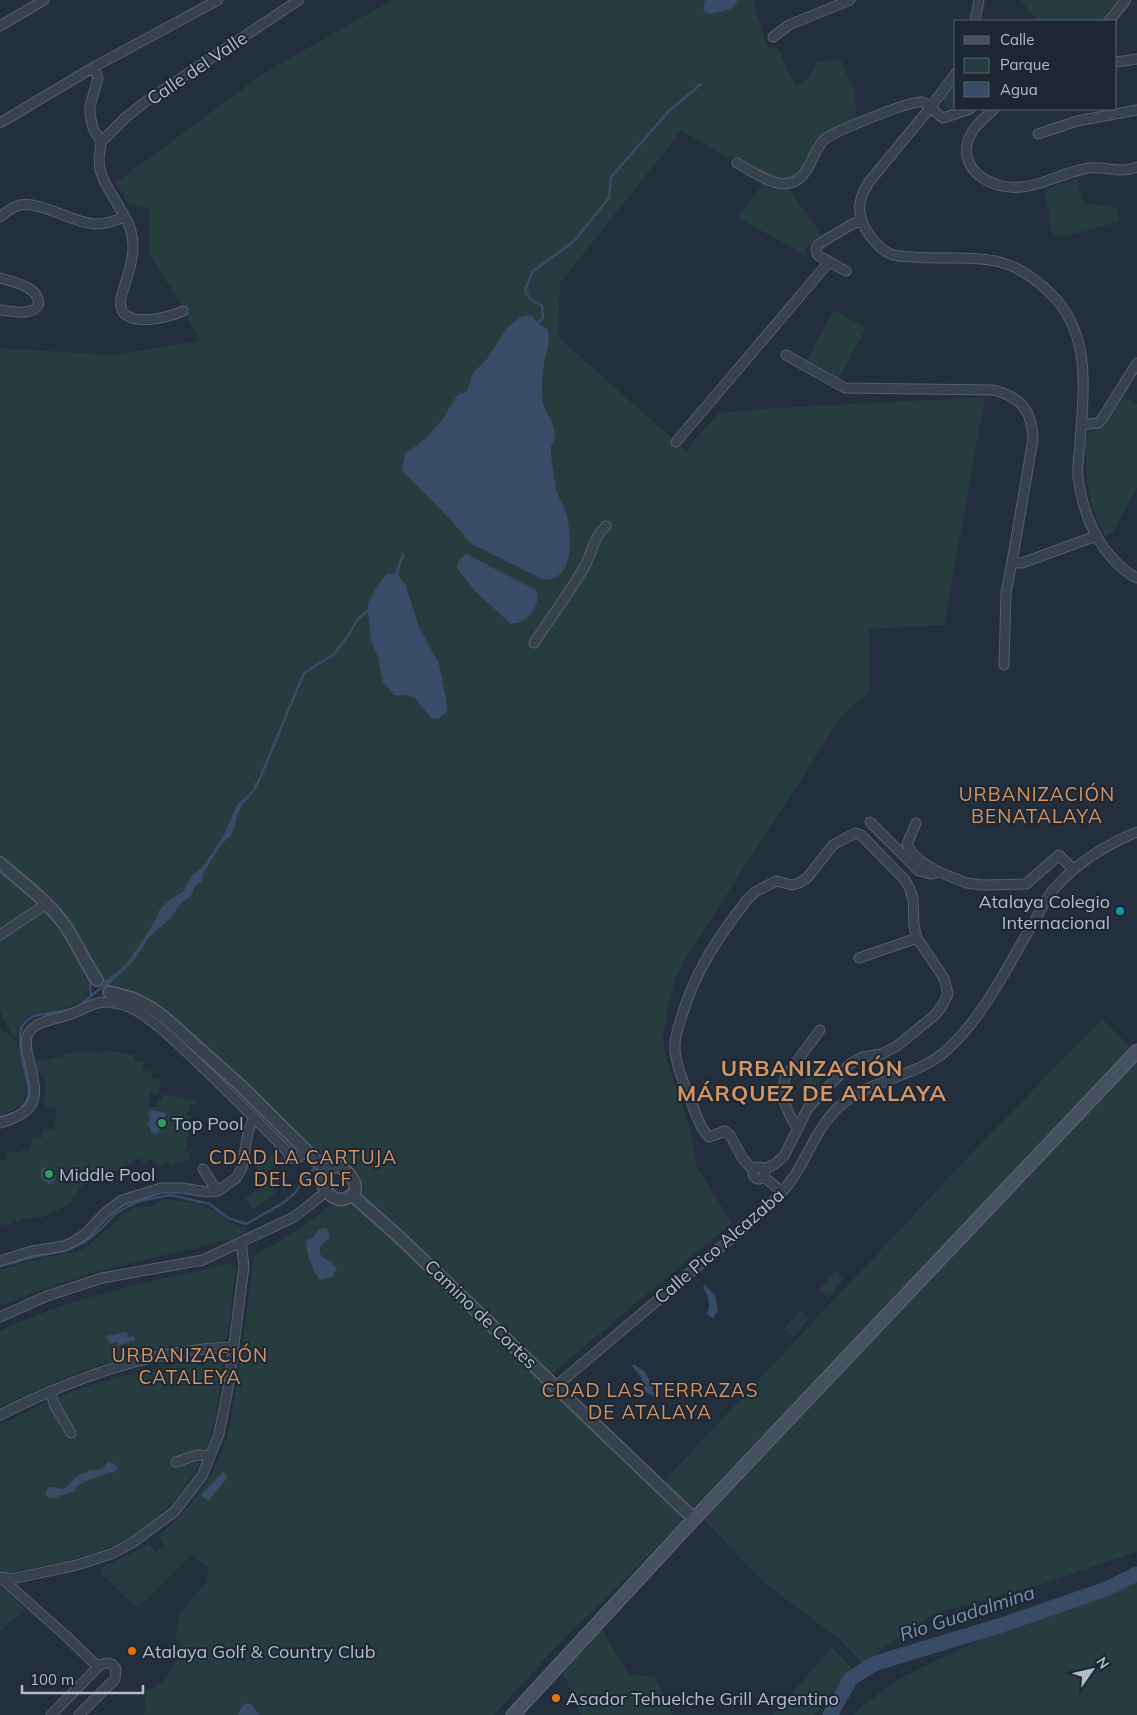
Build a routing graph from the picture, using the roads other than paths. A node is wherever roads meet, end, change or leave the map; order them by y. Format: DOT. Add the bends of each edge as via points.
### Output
graph roads {
  1 [pos="44,0"];
  2 [pos="218,0"];
  3 [pos="299,0"];
  4 [pos="850,0"];
  5 [pos="979,0"];
  6 [pos="1126,0"];
  7 [pos="975,20"];
  8 [pos="1110,20"];
  9 [pos="0,26"];
  10 [pos="773,37"];
  11 [pos="1137,59"];
  12 [pos="1117,62"];
  13 [pos="94,67"];
  14 [pos="954,76"];
  15 [pos="930,108"];
  16 [pos="967,110"];
  17 [pos="993,110"];
  18 [pos="1137,110"];
  19 [pos="0,123"];
  20 [pos="1038,134"];
  21 [pos="101,142"];
  22 [pos="737,163"];
  23 [pos="1137,168"];
  24 [pos="0,217"];
  25 [pos="125,217"];
  26 [pos="862,221"];
  27 [pos="829,262"];
  28 [pos="846,271"];
  29 [pos="0,278"];
  30 [pos="0,310"];
  31 [pos="183,311"];
  32 [pos="786,355"];
  33 [pos="1137,363"];
  34 [pos="1081,425"];
  35 [pos="676,442"];
  36 [pos="606,526"];
  37 [pos="1096,536"];
  38 [pos="1012,562"];
  39 [pos="1137,578"];
  40 [pos="534,643"];
  41 [pos="1004,665"];
  42 [pos="870,822"];
  43 [pos="916,823"];
  44 [pos="1137,832"];
  45 [pos="0,862"];
  46 [pos="1073,870"];
  47 [pos="939,872"];
  48 [pos="46,904"];
  49 [pos="0,934"];
  50 [pos="917,938"];
  51 [pos="859,958"];
  52 [pos="96,980"];
  53 [pos="109,992"];
  54 [pos="820,1030"];
  55 [pos="1137,1051"];
  56 [pos="254,1117"];
  57 [pos="0,1123"];
  58 [pos="798,1129"];
  59 [pos="304,1154"];
  60 [pos="202,1169"];
  61 [pos="326,1170"];
  62 [pos="764,1173"];
  63 [pos="217,1191"];
  64 [pos="327,1191"];
  65 [pos="782,1192"];
  66 [pos="352,1195"];
  67 [pos="241,1242"];
  68 [pos="0,1260"];
  69 [pos="0,1317"];
  70 [pos="234,1347"];
  71 [pos="556,1386"];
  72 [pos="50,1391"];
  73 [pos="0,1415"];
  74 [pos="71,1433"];
  75 [pos="210,1456"];
  76 [pos="176,1462"];
  77 [pos="694,1519"];
  78 [pos="1,1577"];
  79 [pos="98,1667"];
  80 [pos="51,1715"];
  81 [pos="79,1715"];
  82 [pos="513,1715"];
  1 -- 9 [label="street"];
  2 -- 13 [label="street"];
  3 -- 21 [label="street, Calle del Valle" via="148,100"];
  4 -- 10 [label="street" via="790,25"];
  5 -- 7 [label="street"];
  6 -- 8 [label="street"];
  11 -- 12 [label="street"];
  13 -- 19 [label="street"];
  13 -- 21 [label="street" via="98,78 90,114"];
  14 -- 15 [label="street"];
  15 -- 16 [label="street" via="943,118"];
  15 -- 22 [label="street" via="924,102 915,102 825,138 804,174 790,184 770,182"];
  15 -- 26 [label="street" via="861,195"];
  17 -- 23 [label="street" via="971,133 967,145 971,168 989,181 1023,188 1086,168 1128,172"];
  18 -- 20 [label="street" via="1077,121"];
  21 -- 25 [label="street" via="98,159 102,176"];
  24 -- 25 [label="street" via="22,205 95,224"];
  25 -- 31 [label="street" via="133,237 134,251 121,298 123,311 139,320"];
  26 -- 27 [label="street" via="817,246 817,255"];
  26 -- 34 [label="street" via="868,234 891,254 993,261 1017,269 1038,282 1066,312 1080,343 1083,359"];
  27 -- 28 [label="street"];
  27 -- 35 [label="street"];
  29 -- 30 [label="street" via="27,287 36,295 39,304 32,312"];
  32 -- 38 [label="street" via="846,388 994,390 1019,402 1028,412 1033,439"];
  33 -- 34 [label="street" via="1102,420"];
  34 -- 37 [label="street" via="1078,476 1084,505"];
  36 -- 40 [label="street"];
  37 -- 38 [label="street" via="1022,563"];
  37 -- 39 [label="street" via="1110,556"];
  38 -- 41 [label="street" via="1006,593"];
  42 -- 47 [label="street" via="919,871"];
  43 -- 47 [label="street" via="906,844 920,862"];
  44 -- 46 [label="street, Calle Pico Alcazaba" via="1096,852"];
  45 -- 48 [label="street"];
  46 -- 47 [label="street" via="1059,855 1026,884 967,883"];
  46 -- 65 [label="street, Calle Pico Alcazaba" via="1052,891 974,1021 961,1036 929,1063 866,1088 840,1106 825,1122"];
  48 -- 49 [label="street"];
  48 -- 52 [label="street" via="76,941"];
  50 -- 51 [label="street"];
  50 -- 58 [label="street" via="944,978 948,994 942,1006 935,1016 897,1046 850,1064 808,1108"];
  50 -- 62 [label="street" via="913,898 904,879 861,835 855,833 833,845 799,884 776,880 755,892 738,911 695,978 675,1036 675,1049 678,1068 706,1134 724,1131 730,1135 756,1178"];
  52 -- 53 [label="street"];
  53 -- 59 [label="street" via="138,1001 165,1018 240,1085"];
  54 -- 58 [label="street" via="783,1084 786,1105"];
  55 -- 77 [label="main road"];
  56 -- 57 [label="street" via="150,1020 134,1010 106,1002 40,1023 31,1030 26,1045 34,1096 25,1112"];
  56 -- 59 [label="street" via="287,1150 290,1158 296,1159"];
  56 -- 63 [label="street" via="240,1174"];
  58 -- 62 [label="street" via="784,1156"];
  59 -- 61 [label="street"];
  60 -- 63 [label="street"];
  61 -- 64 [label="street" via="322,1183"];
  61 -- 66 [label="street" via="338,1166 345,1169 355,1182"];
  62 -- 65 [label="street"];
  63 -- 68 [label="street" via="161,1188 140,1194 122,1200 73,1242"];
  64 -- 66 [label="street" via="336,1199 343,1200"];
  64 -- 67 [label="street" via="294,1217"];
  65 -- 71 [label="street, Calle Pico Alcazaba" via="742,1230"];
  66 -- 71 [label="street, Camino de Cortes"];
  67 -- 69 [label="street" via="203,1260 102,1278 47,1296"];
  67 -- 70 [label="street" via="244,1266"];
  70 -- 72 [label="street" via="158,1356 96,1372"];
  70 -- 75 [label="street" via="219,1434"];
  71 -- 77 [label="street, Camino de Cortes"];
  72 -- 73 [label="street"];
  72 -- 74 [label="street"];
  75 -- 76 [label="street" via="197,1455"];
  75 -- 78 [label="street" via="202,1476 174,1512 132,1543 111,1554 76,1565 12,1579"];
  77 -- 82 [label="main road"];
  78 -- 79 [label="street"];
  79 -- 80 [label="street"];
  79 -- 81 [label="street" via="110,1663 116,1670 116,1676"];
}
